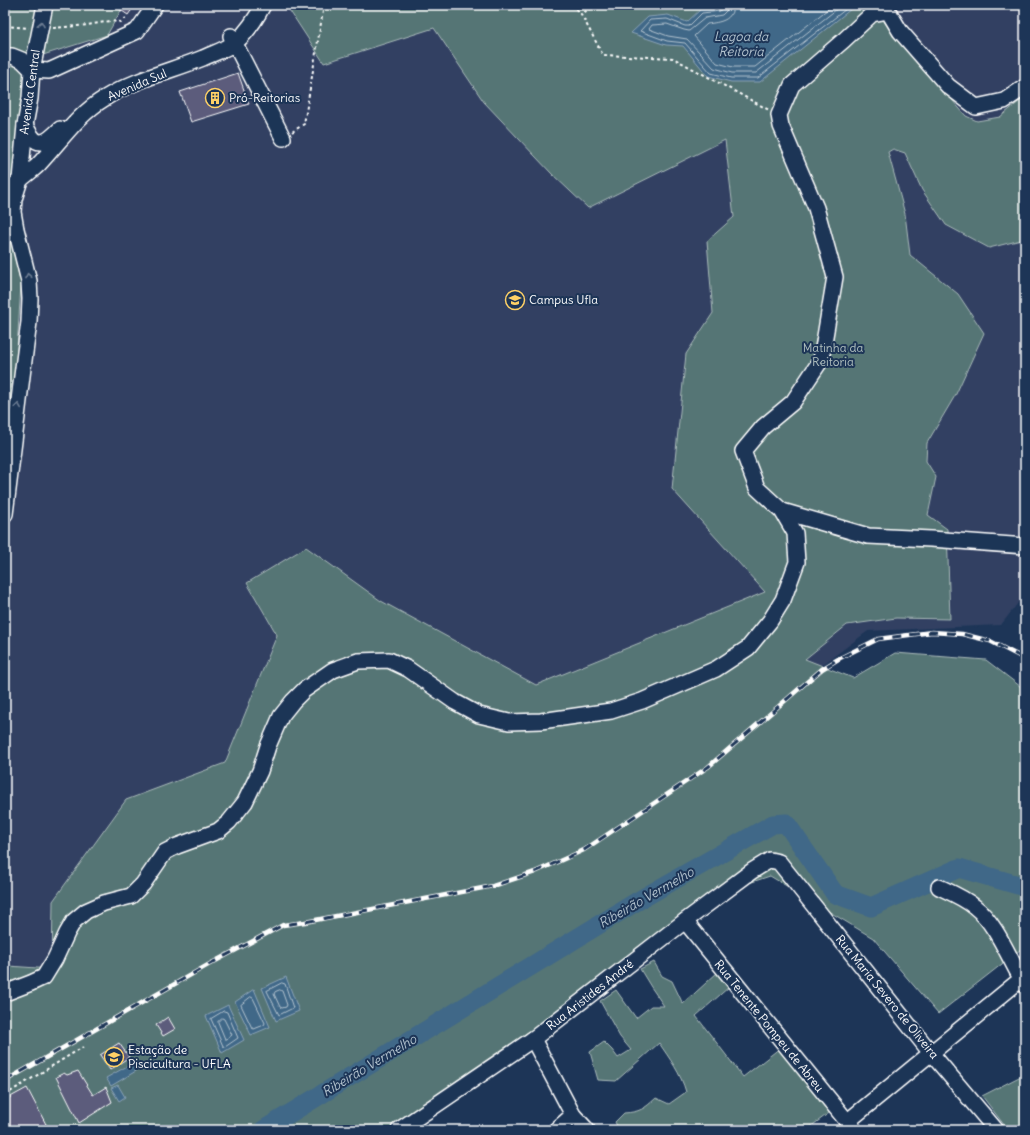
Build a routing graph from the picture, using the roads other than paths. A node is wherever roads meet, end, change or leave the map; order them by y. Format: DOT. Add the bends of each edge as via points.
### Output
graph roads {
  1 [pos="45,5"];
  2 [pos="155,5"];
  3 [pos="254,5"];
  4 [pos="263,5"];
  5 [pos="888,8"];
  6 [pos="233,39"];
  7 [pos="5,56"];
  8 [pos="32,70"];
  9 [pos="1025,87"];
  10 [pos="25,125"];
  11 [pos="283,138"];
  12 [pos="20,180"];
  13 [pos="5,193"];
  14 [pos="782,511"];
  15 [pos="5,514"];
  16 [pos="1025,546"];
  17 [pos="779,862"];
  18 [pos="939,887"];
  19 [pos="685,921"];
  20 [pos="1024,980"];
  21 [pos="5,993"];
  22 [pos="533,1039"];
  23 [pos="931,1053"];
  24 [pos="573,1115"];
  25 [pos="851,1126"];
  26 [pos="399,1130"];
  27 [pos="556,1130"];
  28 [pos="587,1130"];
  29 [pos="996,1130"];
  8 -- 1 [label="street, Avenida Central, one-way"];
  2 -- 8 [label="street" via="137,31 49,71"];
  3 -- 6 [label="street, Avenida Sul"];
  4 -- 6 [label="street, Avenida Sul" via="246,32"];
  5 -- 9 [label="street" via="900,31 948,86 976,107 1004,101"];
  5 -- 14 [label="street" via="872,14 792,85 779,115 781,126 816,208 835,278 821,360 793,402 763,426 743,451 757,488"];
  6 -- 10 [label="street, Avenida Sul" via="115,82 97,94 48,140 36,141 30,136"];
  6 -- 11 [label="street"];
  6 -- 12 [label="street, Avenida Sul" via="220,51 145,79 104,99 67,131 38,165"];
  7 -- 8 [label="street" via="22,60"];
  8 -- 10 [label="street, Avenida Central"];
  10 -- 12 [label="street, Avenida Central"];
  12 -- 13 [label="street, Avenida Sul"];
  15 -- 12 [label="street, Avenida Central, one-way" via="29,322 29,281 13,212"];
  14 -- 16 [label="street" via="868,536"];
  14 -- 21 [label="street" via="795,533 797,562 783,600 770,621 748,648 716,669 642,701 611,711 541,721 509,722 479,715 455,702 408,669 389,660 358,661 333,670 304,690 281,716 260,771 245,802 230,822 218,831 165,852 143,884 130,896 86,911 74,921 44,977"];
  17 -- 19 [label="street, Rua Aristides André" via="765,862"];
  17 -- 23 [label="street, Rua Maria Severo de Oliveira"];
  18 -- 20 [label="street" via="970,903 983,915"];
  19 -- 22 [label="street, Rua Aristides André"];
  19 -- 25 [label="street, Rua Tenente Pompeu de Abreu"];
  20 -- 23 [label="street"];
  22 -- 24 [label="street"];
  22 -- 26 [label="street, Rua Aristides André"];
  23 -- 25 [label="street"];
  23 -- 29 [label="street, Rua Maria Severo de Oliveira"];
  24 -- 27 [label="street"];
  24 -- 28 [label="street"];
}
